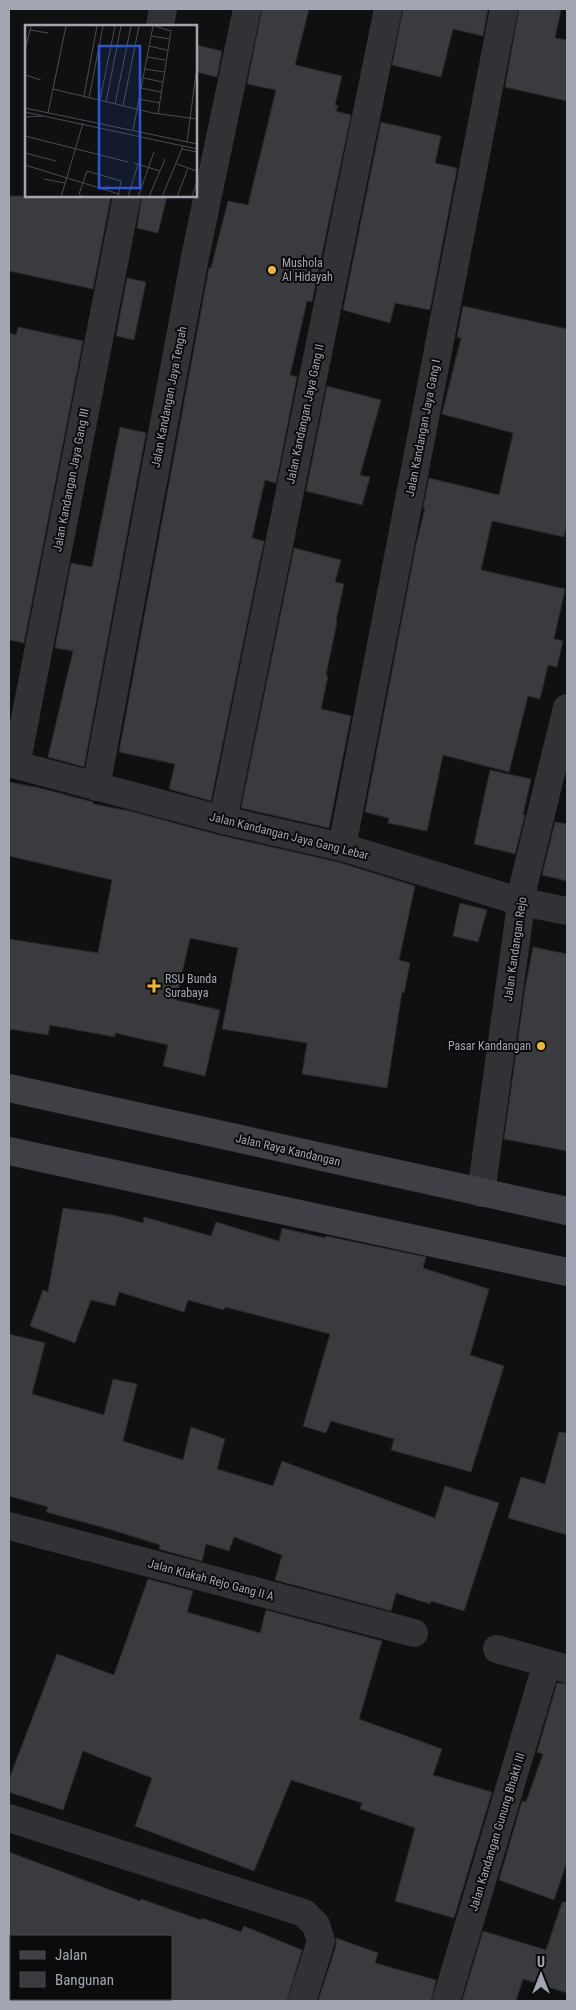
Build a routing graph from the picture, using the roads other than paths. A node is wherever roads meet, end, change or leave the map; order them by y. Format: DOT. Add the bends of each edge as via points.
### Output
graph roads {
  1 [pos="163,9"];
  2 [pos="247,9"];
  3 [pos="388,9"];
  4 [pos="504,9"];
  5 [pos="160,25"];
  6 [pos="126,198"];
  7 [pos="567,708"];
  8 [pos="562,748"];
  9 [pos="12,764"];
  10 [pos="96,787"];
  11 [pos="222,820"];
  12 [pos="342,846"];
  13 [pos="522,902"];
  14 [pos="567,911"];
  15 [pos="9,1088"];
  16 [pos="9,1151"];
  17 [pos="480,1193"];
  18 [pos="567,1211"];
  19 [pos="567,1272"];
  20 [pos="9,1526"];
  21 [pos="414,1634"];
  22 [pos="497,1649"];
  23 [pos="557,1666"];
  24 [pos="9,1818"];
  25 [pos="302,2001"];
  26 [pos="446,2001"];
  1 -- 5 [label="street"];
  2 -- 10 [label="street, Jalan Kandangan Jaya Tengah" via="195,257"];
  3 -- 11 [label="street, Jalan Kandangan Jaya Gang II"];
  4 -- 12 [label="street, Jalan Kandangan Jaya Gang I"];
  6 -- 9 [label="street, Jalan Kandangan Jaya Gang III"];
  7 -- 8 [label="street, Jalan Kandangan Rejo"];
  8 -- 13 [label="street, Jalan Kandangan Rejo" via="524,883"];
  9 -- 10 [label="street, Jalan Kandangan Jaya Gang Lebar"];
  10 -- 11 [label="street, Jalan Kandangan Jaya Gang Lebar"];
  11 -- 12 [label="street, Jalan Kandangan Jaya Gang Lebar"];
  12 -- 13 [label="street, Jalan Kandangan Jaya Gang Lebar"];
  13 -- 14 [label="street, Jalan Kandangan Jaya Gang Lebar"];
  13 -- 17 [label="street, Jalan Kandangan Rejo"];
  15 -- 17 [label="main road, Jalan Raya Kandangan"];
  16 -- 19 [label="main road"];
  17 -- 18 [label="main road, Jalan Raya Kandangan"];
  20 -- 21 [label="street, Jalan Klakah Rejo Gang II A"];
  22 -- 23 [label="street"];
  23 -- 26 [label="street, Jalan Kandangan Gunung Bhakti III"];
  24 -- 25 [label="street" via="304,1913 316,1925 322,1941"];
}
